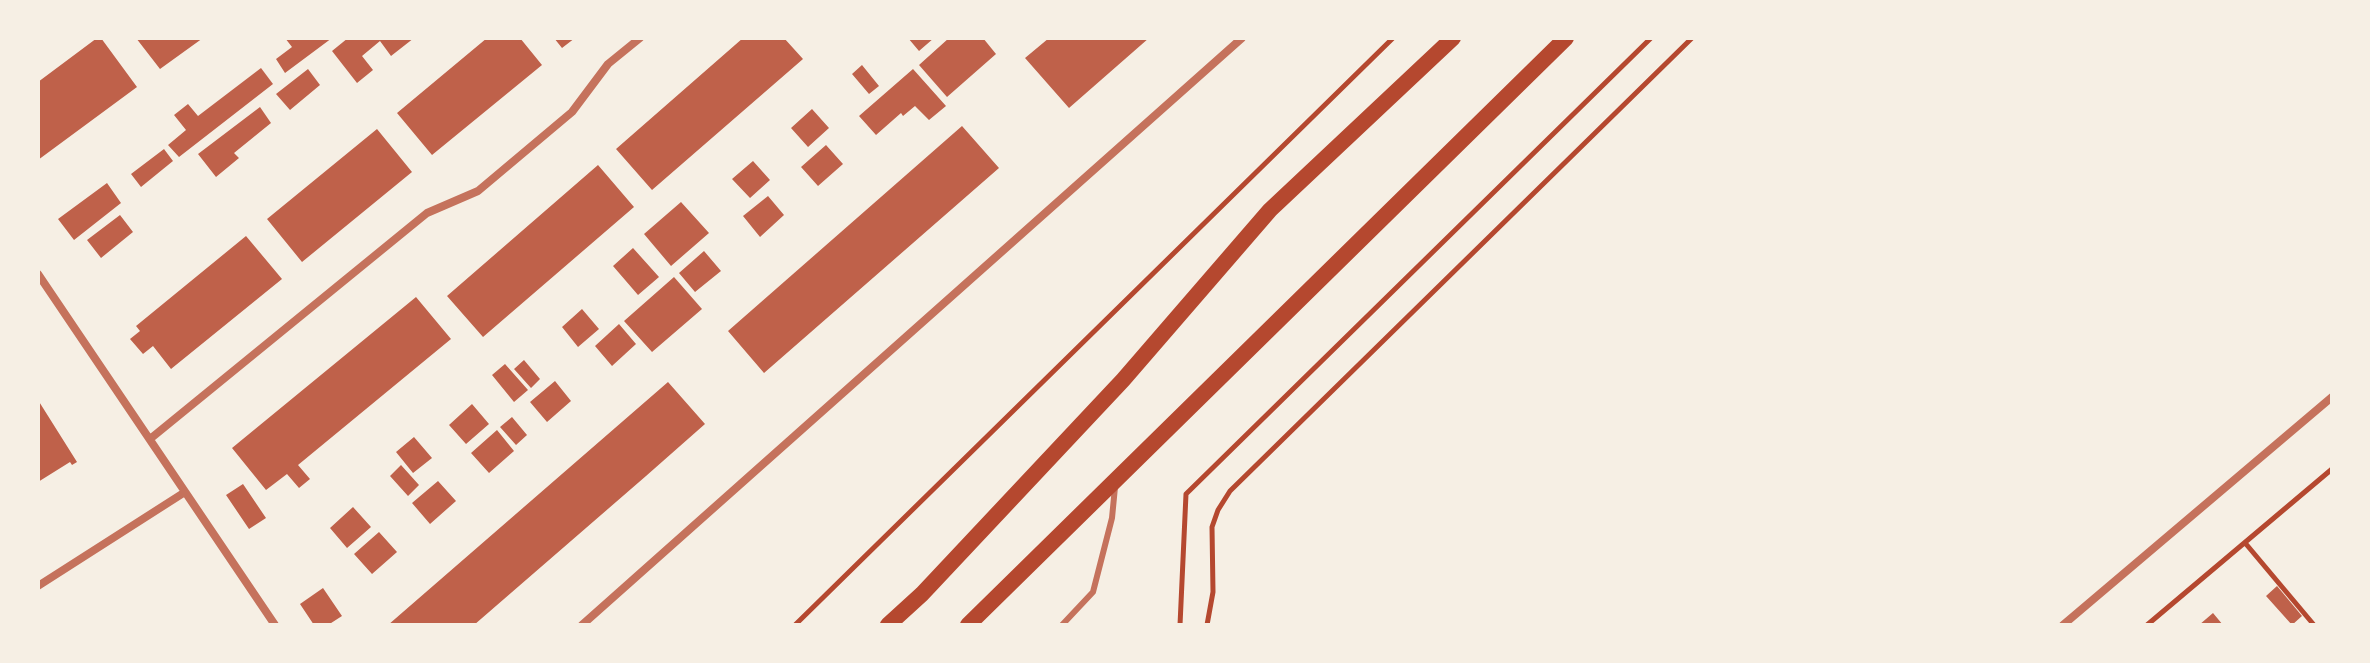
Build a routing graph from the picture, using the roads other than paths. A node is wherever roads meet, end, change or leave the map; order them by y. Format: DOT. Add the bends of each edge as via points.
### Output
graph roads {
  1 [pos="640,38"];
  2 [pos="1242,38"];
  3 [pos="1453,38"];
  4 [pos="1566,38"];
  5 [pos="38,274"];
  6 [pos="2332,397"];
  7 [pos="150,439"];
  8 [pos="1115,481"];
  9 [pos="185,492"];
  10 [pos="38,586"];
  11 [pos="275,625"];
  12 [pos="582,625"];
  13 [pos="888,625"];
  14 [pos="968,625"];
  15 [pos="1062,625"];
  16 [pos="2063,625"];
  1 -- 7 [label="street" via="608,64 572,112 478,191 427,213"];
  2 -- 12 [label="street"];
  3 -- 13 [label="main road" via="1270,210 1123,380"];
  4 -- 8 [label="main road"];
  5 -- 7 [label="street"];
  6 -- 16 [label="street"];
  7 -- 9 [label="street"];
  8 -- 14 [label="main road"];
  8 -- 15 [label="lane" via="1112,518 1093,592"];
  9 -- 10 [label="street"];
  9 -- 11 [label="street"];
}
